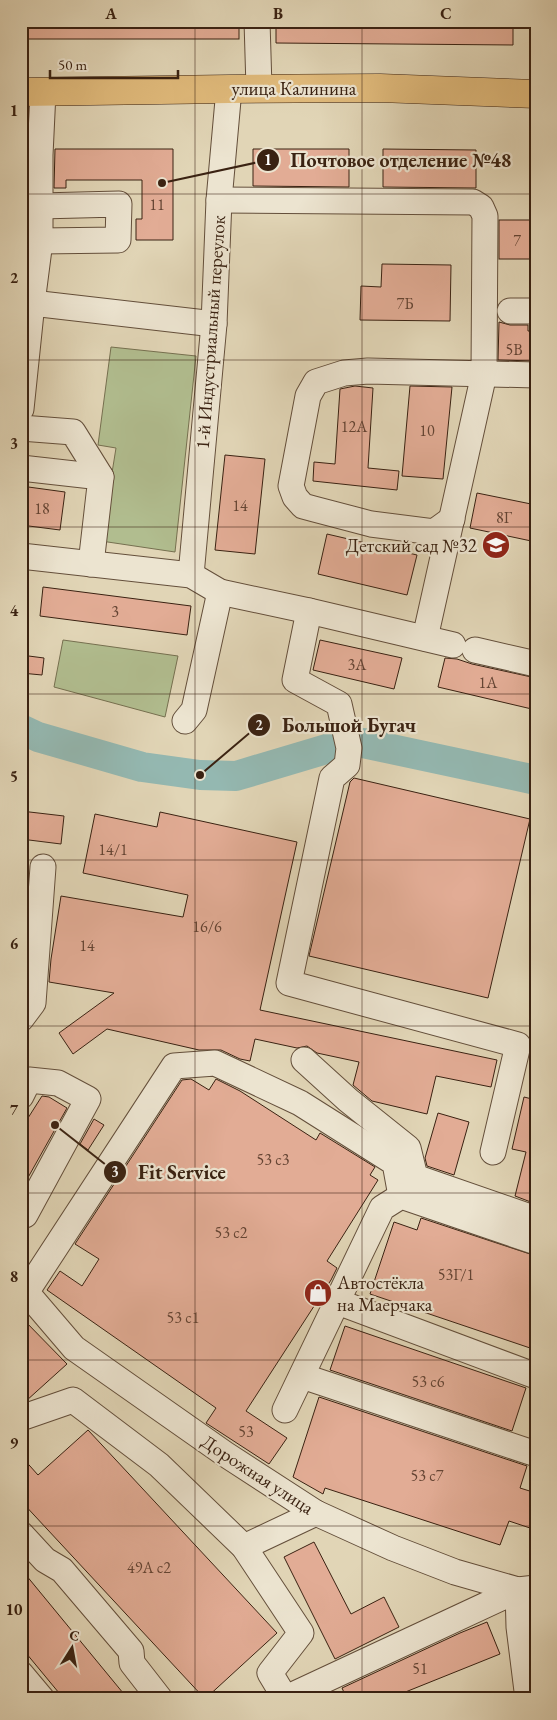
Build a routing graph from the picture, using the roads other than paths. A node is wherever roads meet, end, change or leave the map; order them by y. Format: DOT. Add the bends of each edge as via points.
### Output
graph roads {
  1 [pos="257,21"];
  2 [pos="259,88"];
  3 [pos="229,89"];
  4 [pos="32,92"];
  5 [pos="536,94"];
  6 [pos="31,156"];
  7 [pos="219,200"];
  8 [pos="40,206"];
  9 [pos="40,241"];
  10 [pos="32,303"];
  11 [pos="536,311"];
  12 [pos="510,312"];
  13 [pos="214,324"];
  14 [pos="484,374"];
  15 [pos="536,375"];
  16 [pos="21,409"];
  17 [pos="21,428"];
  18 [pos="21,468"];
  19 [pos="101,477"];
  20 [pos="452,519"];
  21 [pos="21,556"];
  22 [pos="91,564"];
  23 [pos="191,575"];
  24 [pos="220,592"];
  25 [pos="309,611"];
  26 [pos="425,638"];
  27 [pos="536,664"];
  28 [pos="185,721"];
  29 [pos="43,868"];
  30 [pos="21,1019"];
  31 [pos="304,1060"];
  32 [pos="21,1096"];
  33 [pos="492,1152"];
  34 [pos="401,1196"];
  35 [pos="25,1215"];
  36 [pos="536,1219"];
  37 [pos="536,1242"];
  38 [pos="24,1288"];
  39 [pos="338,1302"];
  40 [pos="302,1376"];
  41 [pos="536,1376"];
  42 [pos="285,1410"];
  43 [pos="21,1418"];
  44 [pos="536,1454"];
  45 [pos="316,1513"];
  46 [pos="21,1534"];
  47 [pos="244,1547"];
  48 [pos="527,1589"];
  49 [pos="528,1628"];
  50 [pos="21,1674"];
  51 [pos="284,1698"];
  52 [pos="42,1699"];
  53 [pos="160,1699"];
  54 [pos="528,1699"];
  1 -- 2 [label="street"];
  2 -- 3 [label="main road, улица Калинина"];
  2 -- 5 [label="main road, улица Калинина" via="380,88"];
  3 -- 4 [label="main road, улица Калинина"];
  3 -- 7 [label="street, 1-й Индустриальный переулок"];
  4 -- 6 [label="street"];
  6 -- 8 [label="street"];
  7 -- 13 [label="street, 1-й Индустриальный переулок"];
  7 -- 14 [label="street" via="473,202 481,207 485,216"];
  8 -- 9 [label="street"];
  8 -- 9 [label="street" via="119,204 118,240"];
  9 -- 10 [label="street"];
  10 -- 13 [label="street"];
  10 -- 16 [label="street"];
  11 -- 12 [label="street"];
  13 -- 23 [label="street, 1-й Индустриальный переулок"];
  14 -- 15 [label="street"];
  14 -- 20 [label="street"];
  14 -- 20 [label="street" via="344,373 316,382 308,396 291,486 303,506 371,524 434,532"];
  17 -- 19 [label="street" via="73,432"];
  18 -- 19 [label="street"];
  19 -- 22 [label="street"];
  20 -- 26 [label="street"];
  21 -- 22 [label="street"];
  22 -- 23 [label="street"];
  23 -- 24 [label="street"];
  24 -- 25 [label="street"];
  24 -- 28 [label="street" via="194,710"];
  25 -- 26 [label="street"];
  25 -- 33 [label="street" via="295,680 339,704 349,748 348,766 332,778 289,983 518,1044"];
  26 -- 27 [label="street"];
  29 -- 30 [label="street" via="33,1003"];
  31 -- 36 [label="street" via="408,1148 416,1177"];
  32 -- 35 [label="street" via="29,1080 58,1083 88,1099"];
  34 -- 37 [label="street"];
  34 -- 38 [label="street" via="395,1163 300,1104 215,1063 174,1066"];
  34 -- 39 [label="street" via="382,1208"];
  38 -- 45 [label="street, Дорожная улица" via="74,1348 225,1454"];
  39 -- 40 [label="street"];
  39 -- 41 [label="street"];
  40 -- 42 [label="street"];
  40 -- 44 [label="street"];
  43 -- 47 [label="street" via="73,1400 159,1465"];
  45 -- 47 [label="street"];
  45 -- 48 [label="street, Дорожная улица" via="456,1572"];
  46 -- 53 [label="street" via="45,1560 62,1570 132,1651 132,1663"];
  47 -- 51 [label="street" via="301,1633 270,1673"];
  48 -- 49 [label="street"];
  48 -- 51 [label="street"];
  49 -- 54 [label="street"];
  50 -- 52 [label="street"];
}
